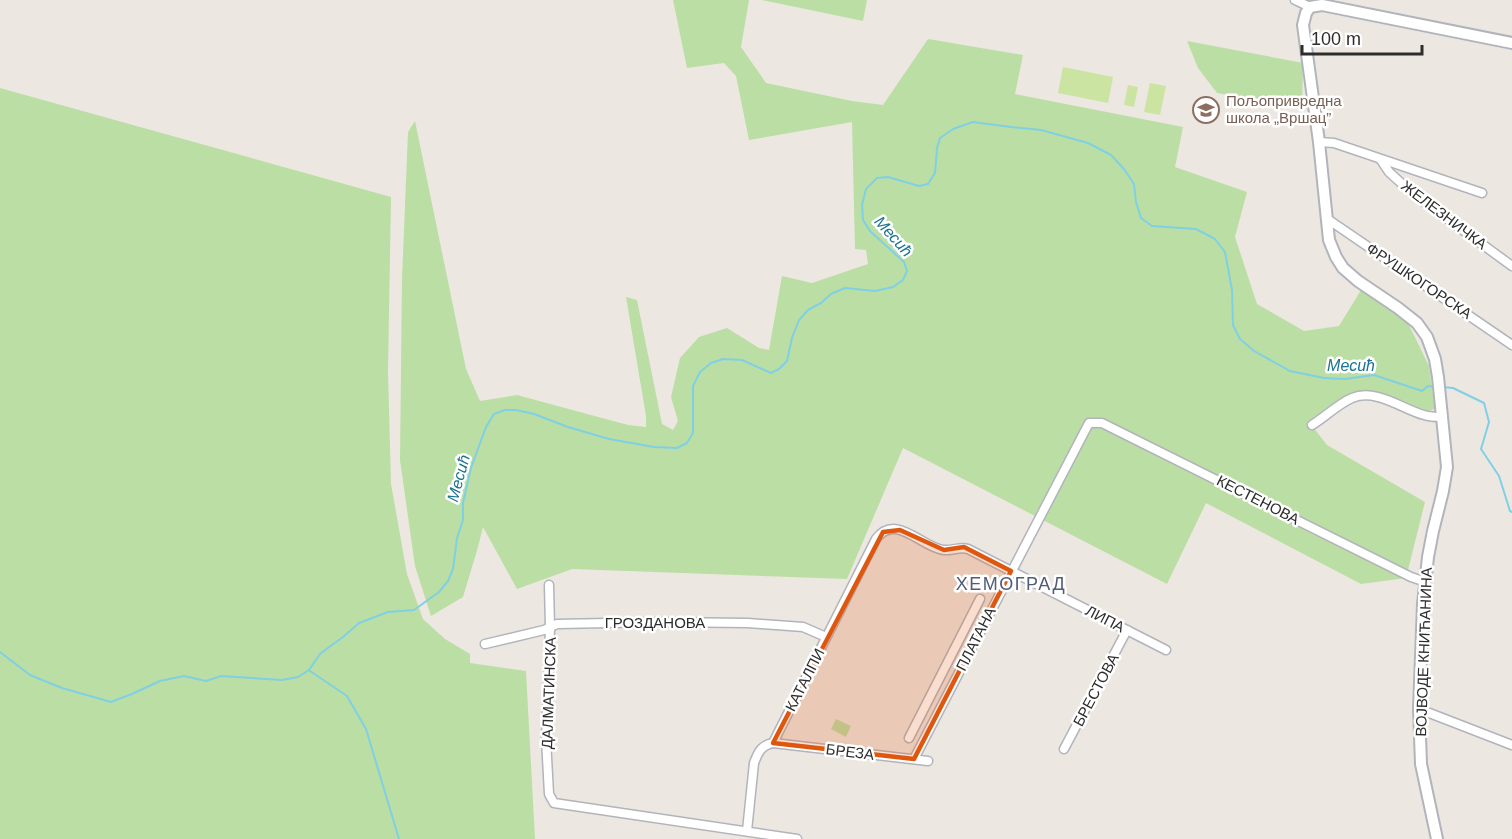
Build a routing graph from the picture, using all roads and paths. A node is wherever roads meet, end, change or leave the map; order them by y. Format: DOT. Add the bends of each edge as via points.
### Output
graph roads {
  1 [pos="1295,0"];
  2 [pos="1310,8"];
  3 [pos="1512,43"];
  4 [pos="1318,142"];
  5 [pos="1381,160"];
  6 [pos="1482,193"];
  7 [pos="1326,218"];
  8 [pos="1512,266"];
  9 [pos="1512,345"];
  10 [pos="1443,417"];
  11 [pos="1089,423"];
  12 [pos="1312,425"];
  13 [pos="883,532"];
  14 [pos="1011,571"];
  15 [pos="1426,582"];
  16 [pos="549,585"];
  17 [pos="980,599"];
  18 [pos="550,628"];
  19 [pos="1127,630"];
  20 [pos="826,637"];
  21 [pos="485,644"];
  22 [pos="1166,650"];
  23 [pos="932,693"];
  24 [pos="945,699"];
  25 [pos="1419,709"];
  26 [pos="909,738"];
  27 [pos="773,743"];
  28 [pos="1512,745"];
  29 [pos="1064,749"];
  30 [pos="914,759"];
  31 [pos="927,761"];
  32 [pos="747,831"];
  33 [pos="797,839"];
  34 [pos="1437,839"];
  1 -- 2 [label="street"];
  2 -- 3 [label="street" via="1329,6"];
  2 -- 4 [label="street, ВОЈВОДЕ КНИЋАНИНА" via="1303,25"];
  4 -- 5 [label="street"];
  4 -- 7 [label="street, ВОЈВОДЕ КНИЋАНИНА"];
  5 -- 6 [label="street"];
  5 -- 8 [label="street, ЖЕЛЕЗНИЧКА" via="1412,193"];
  7 -- 9 [label="street, ФРУШКОГОРСКА"];
  7 -- 10 [label="street, ВОЈВОДЕ КНИЋАНИНА" via="1329,240 1343,268 1418,323 1427,337 1435,359"];
  10 -- 12 [label="street" via="1422,415 1365,396 1353,397"];
  10 -- 15 [label="street, ВОЈВОДЕ КНИЋАНИНА" via="1447,467"];
  11 -- 14 [label="street, ПЛАТАНА"];
  11 -- 15 [label="street, КЕСТЕНОВА" via="1102,423"];
  13 -- 14 [label="street, ЛИПА" via="900,530 944,550 968,549"];
  13 -- 20 [label="street, КАТАЛПИ"];
  14 -- 19 [label="street, ЛИПА"];
  14 -- 24 [label="street, ПЛАТАНА"];
  15 -- 25 [label="street, ВОЈВОДЕ КНИЋАНИНА"];
  16 -- 18 [label="street, ДАЛМАТИНСКА"];
  17 -- 23 [label="street"];
  18 -- 20 [label="street, ГРОЗДАНОВА" via="557,624 748,623 803,627"];
  18 -- 21 [label="street, ГРОЗДАНОВА"];
  18 -- 32 [label="street, ДАЛМАТИНСКА" via="546,739 552,801"];
  19 -- 22 [label="street, ЛИПА"];
  19 -- 29 [label="street, БРЕСТОВА"];
  20 -- 27 [label="street, КАТАЛПИ"];
  23 -- 24 [label="street"];
  23 -- 26 [label="street"];
  24 -- 30 [label="street, ПЛАТАНА"];
  25 -- 28 [label="street"];
  25 -- 34 [label="street, ВОЈВОДЕ КНИЋАНИНА" via="1421,764"];
  27 -- 30 [label="street, БРЕЗА"];
  27 -- 32 [label="street, КАТАЛПИ" via="759,751 754,763"];
  30 -- 31 [label="street, БРЕЗА"];
  32 -- 33 [label="street"];
}
